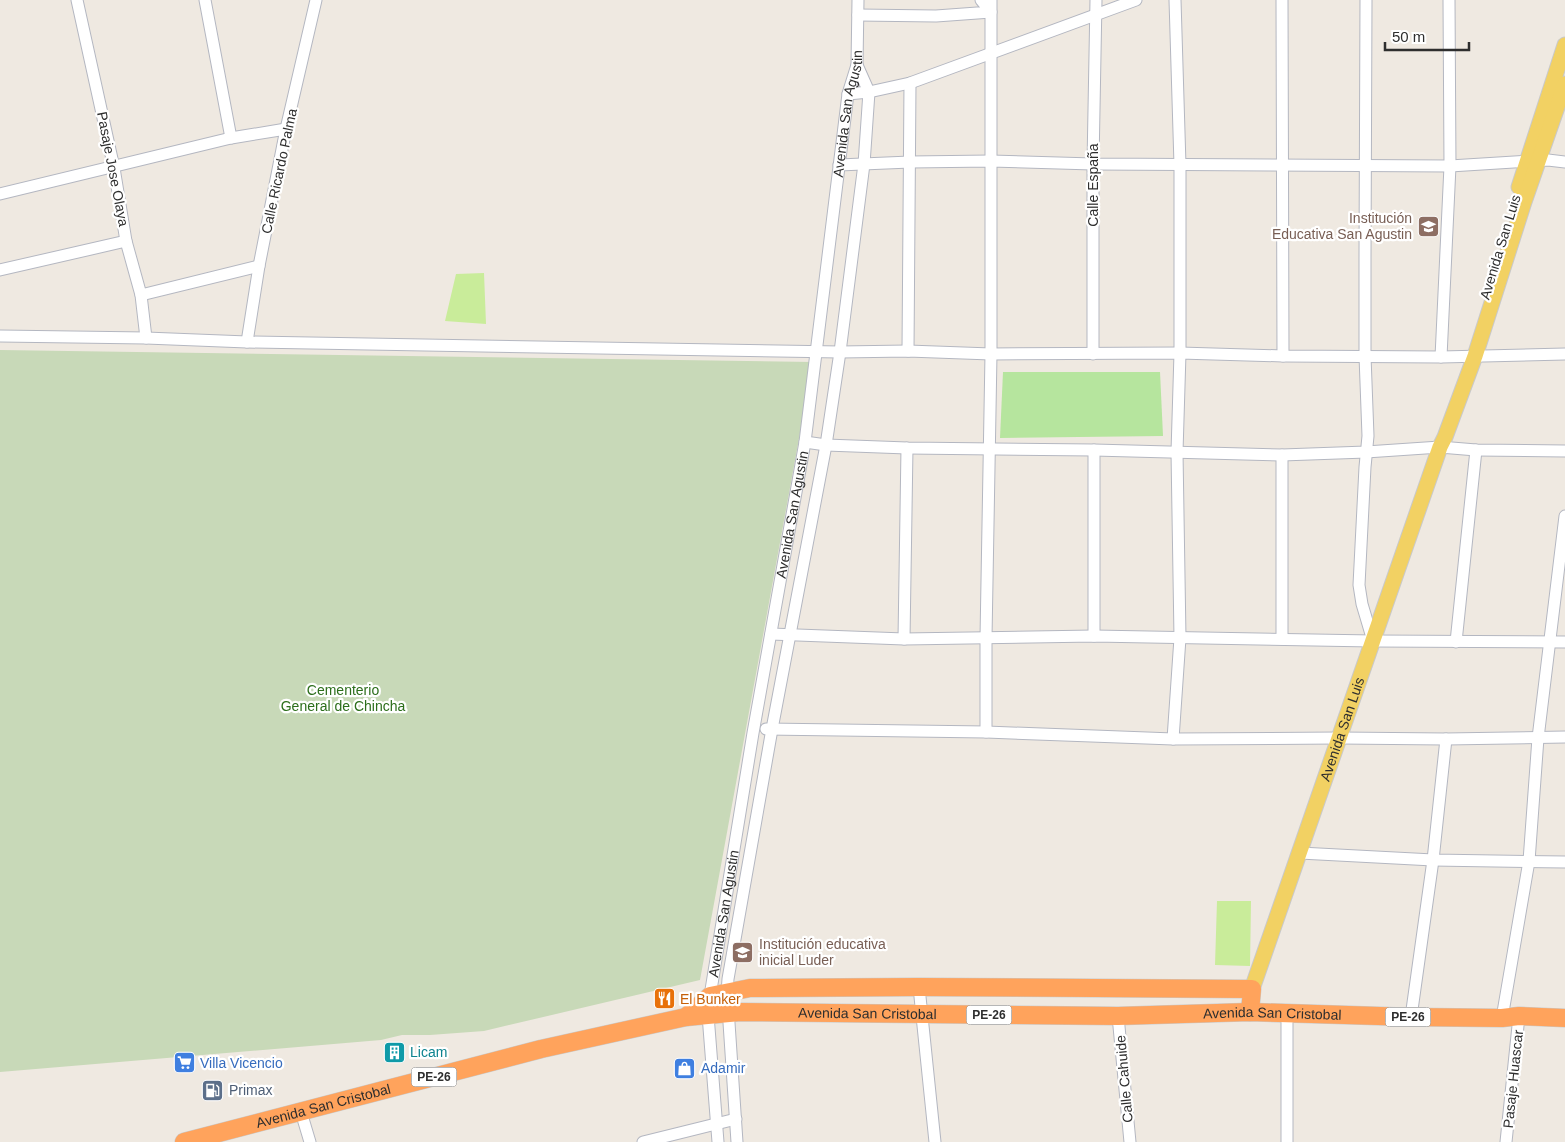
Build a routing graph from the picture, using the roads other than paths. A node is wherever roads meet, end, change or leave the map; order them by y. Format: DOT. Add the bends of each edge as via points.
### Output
graph roads {
  1 [pos="78,0"];
  2 [pos="205,0"];
  3 [pos="316,0"];
  4 [pos="858,0"];
  5 [pos="981,0"];
  6 [pos="991,0"];
  7 [pos="1096,0"];
  8 [pos="1136,0"];
  9 [pos="1176,0"];
  10 [pos="1282,0"];
  11 [pos="1366,0"];
  12 [pos="1449,0"];
  13 [pos="991,12"];
  14 [pos="858,15"];
  15 [pos="1096,15"];
  16 [pos="1565,46"];
  17 [pos="990,53"];
  18 [pos="857,64"];
  19 [pos="910,83"];
  20 [pos="1565,84"];
  21 [pos="869,92"];
  22 [pos="848,94"];
  23 [pos="286,129"];
  24 [pos="231,138"];
  25 [pos="991,161"];
  26 [pos="1532,161"];
  27 [pos="910,162"];
  28 [pos="1565,162"];
  29 [pos="864,164"];
  30 [pos="1093,164"];
  31 [pos="1180,164"];
  32 [pos="839,165"];
  33 [pos="1283,165"];
  34 [pos="1365,165"];
  35 [pos="1450,166"];
  36 [pos="114,168"];
  37 [pos="0,194"];
  38 [pos="126,240"];
  39 [pos="259,266"];
  40 [pos="0,270"];
  41 [pos="140,295"];
  42 [pos="0,336"];
  43 [pos="146,338"];
  44 [pos="247,342"];
  45 [pos="908,351"];
  46 [pos="816,352"];
  47 [pos="840,352"];
  48 [pos="1180,353"];
  49 [pos="992,354"];
  50 [pos="1092,354"];
  51 [pos="1565,354"];
  52 [pos="1283,356"];
  53 [pos="1365,356"];
  54 [pos="1441,357"];
  55 [pos="1470,357"];
  56 [pos="804,442"];
  57 [pos="826,446"];
  58 [pos="1440,447"];
  59 [pos="907,448"];
  60 [pos="989,450"];
  61 [pos="1094,450"];
  62 [pos="1476,450"];
  63 [pos="1565,451"];
  64 [pos="1177,452"];
  65 [pos="1366,452"];
  66 [pos="1282,455"];
  67 [pos="1565,516"];
  68 [pos="771,634"];
  69 [pos="790,635"];
  70 [pos="1094,636"];
  71 [pos="986,638"];
  72 [pos="1180,638"];
  73 [pos="904,639"];
  74 [pos="1282,639"];
  75 [pos="1373,641"];
  76 [pos="1456,642"];
  77 [pos="1549,642"];
  78 [pos="1565,642"];
  79 [pos="754,728"];
  80 [pos="772,729"];
  81 [pos="986,732"];
  82 [pos="1565,737"];
  83 [pos="1339,738"];
  84 [pos="1538,738"];
  85 [pos="1173,739"];
  86 [pos="1446,739"];
  87 [pos="1300,853"];
  88 [pos="1433,860"];
  89 [pos="1529,861"];
  90 [pos="1565,862"];
  91 [pos="719,987"];
  92 [pos="919,987"];
  93 [pos="1076,989"];
  94 [pos="1252,989"];
  95 [pos="1250,1012"];
  96 [pos="1287,1012"];
  97 [pos="728,1013"];
  98 [pos="922,1014"];
  99 [pos="708,1015"];
  100 [pos="1078,1016"];
  101 [pos="1118,1016"];
  102 [pos="686,1017"];
  103 [pos="1411,1017"];
  104 [pos="1511,1017"];
  105 [pos="1565,1018"];
  106 [pos="301,1112"];
  107 [pos="736,1119"];
  108 [pos="716,1124"];
  109 [pos="184,1142"];
  110 [pos="310,1142"];
  111 [pos="643,1142"];
  112 [pos="718,1142"];
  113 [pos="737,1142"];
  114 [pos="935,1142"];
  115 [pos="1130,1142"];
  116 [pos="1287,1142"];
  117 [pos="1506,1142"];
  1 -- 36 [label="street, Pasaje Jose Olaya"];
  2 -- 24 [label="street"];
  3 -- 23 [label="street, Calle Ricardo Palma"];
  4 -- 14 [label="street, Avenida San Agustin"];
  5 -- 13 [label="street"];
  6 -- 13 [label="street"];
  7 -- 15 [label="street, Calle España"];
  8 -- 15 [label="street"];
  9 -- 31 [label="street"];
  10 -- 33 [label="street"];
  11 -- 34 [label="street"];
  12 -- 35 [label="street"];
  13 -- 14 [label="street" via="936,16"];
  13 -- 17 [label="street"];
  14 -- 18 [label="street, Avenida San Agustin"];
  15 -- 17 [label="street"];
  15 -- 30 [label="street, Calle España"];
  16 -- 26 [label="main road, Avenida San Luis"];
  17 -- 19 [label="street"];
  17 -- 25 [label="street"];
  18 -- 21 [label="street"];
  18 -- 22 [label="street, Avenida San Agustin"];
  19 -- 21 [label="street"];
  19 -- 27 [label="street"];
  20 -- 26 [label="main road, Avenida San Luis"];
  21 -- 22 [label="street"];
  21 -- 29 [label="street, Avenida San Agustin"];
  22 -- 32 [label="street, Avenida San Agustin"];
  23 -- 24 [label="street"];
  23 -- 39 [label="street, Calle Ricardo Palma"];
  24 -- 36 [label="street"];
  25 -- 27 [label="street"];
  25 -- 30 [label="street"];
  25 -- 49 [label="street"];
  26 -- 28 [label="street"];
  26 -- 35 [label="street"];
  26 -- 55 [label="main road, Avenida San Luis"];
  27 -- 29 [label="street"];
  27 -- 45 [label="street"];
  29 -- 32 [label="street"];
  29 -- 47 [label="street, Avenida San Agustin"];
  30 -- 31 [label="street"];
  30 -- 50 [label="street, Calle España"];
  31 -- 33 [label="street"];
  31 -- 48 [label="street"];
  32 -- 46 [label="street, Avenida San Agustin"];
  33 -- 34 [label="street"];
  33 -- 52 [label="street"];
  34 -- 35 [label="street"];
  34 -- 53 [label="street"];
  35 -- 54 [label="street"];
  36 -- 37 [label="street"];
  36 -- 38 [label="street, Pasaje Jose Olaya"];
  38 -- 40 [label="street"];
  38 -- 41 [label="street, Pasaje Jose Olaya"];
  39 -- 41 [label="street"];
  39 -- 44 [label="street, Calle Ricardo Palma"];
  41 -- 43 [label="street, Pasaje Jose Olaya"];
  42 -- 43 [label="street"];
  43 -- 44 [label="street"];
  44 -- 46 [label="street"];
  45 -- 47 [label="street"];
  45 -- 49 [label="street"];
  46 -- 47 [label="street"];
  46 -- 56 [label="street, Avenida San Agustin"];
  47 -- 57 [label="street, Avenida San Agustin"];
  48 -- 50 [label="street"];
  48 -- 52 [label="street"];
  48 -- 64 [label="street"];
  49 -- 50 [label="street"];
  49 -- 60 [label="street"];
  51 -- 55 [label="street"];
  52 -- 53 [label="street"];
  53 -- 54 [label="street"];
  53 -- 65 [label="street"];
  54 -- 55 [label="street"];
  55 -- 58 [label="main road, Avenida San Luis" via="1437,436"];
  56 -- 57 [label="street"];
  56 -- 68 [label="street, Avenida San Agustin"];
  57 -- 59 [label="street"];
  57 -- 69 [label="street, Avenida San Agustin"];
  58 -- 62 [label="street"];
  58 -- 65 [label="street"];
  58 -- 75 [label="main road, Avenida San Luis"];
  59 -- 60 [label="street"];
  59 -- 73 [label="street"];
  60 -- 61 [label="street"];
  60 -- 71 [label="street"];
  61 -- 64 [label="street"];
  61 -- 70 [label="street"];
  62 -- 63 [label="street"];
  62 -- 76 [label="street"];
  64 -- 66 [label="street"];
  64 -- 72 [label="street"];
  65 -- 66 [label="street"];
  65 -- 75 [label="street" via="1359,585"];
  66 -- 74 [label="street"];
  67 -- 77 [label="street, Pasaje Huascar"];
  68 -- 69 [label="street"];
  68 -- 79 [label="street, Avenida San Agustin"];
  69 -- 73 [label="street"];
  69 -- 80 [label="street, Avenida San Agustin"];
  70 -- 71 [label="street"];
  70 -- 72 [label="street"];
  71 -- 73 [label="street"];
  71 -- 81 [label="street"];
  72 -- 74 [label="street"];
  72 -- 85 [label="street"];
  74 -- 75 [label="street"];
  75 -- 76 [label="street"];
  75 -- 83 [label="main road, Avenida San Luis"];
  76 -- 77 [label="street"];
  77 -- 78 [label="street"];
  77 -- 84 [label="street, Pasaje Huascar"];
  79 -- 80 [label="street"];
  79 -- 91 [label="street, Avenida San Agustin"];
  80 -- 81 [label="street"];
  80 -- 91 [label="street, Avenida San Agustin"];
  81 -- 85 [label="street"];
  82 -- 84 [label="street"];
  83 -- 85 [label="street"];
  83 -- 86 [label="street"];
  83 -- 87 [label="main road, Avenida San Luis"];
  84 -- 86 [label="street"];
  84 -- 89 [label="street, Pasaje Huascar"];
  86 -- 88 [label="street"];
  87 -- 88 [label="street"];
  87 -- 94 [label="main road, Avenida San Luis"];
  88 -- 89 [label="street"];
  88 -- 103 [label="street"];
  89 -- 90 [label="street"];
  89 -- 104 [label="street, Pasaje Huascar"];
  91 -- 92 [label="highway"];
  91 -- 97 [label="street, Avenida San Agustin"];
  91 -- 99 [label="street"];
  91 -- 102 [label="highway, Avenida San Agustin"];
  92 -- 93 [label="highway"];
  92 -- 98 [label="street"];
  93 -- 94 [label="highway"];
  93 -- 100 [label="highway"];
  94 -- 95 [label="highway, Avenida San Luis"];
  95 -- 96 [label="highway, Avenida San Cristobal / PE-26"];
  95 -- 101 [label="highway, Avenida San Cristobal / PE-26"];
  96 -- 103 [label="highway, Avenida San Cristobal / PE-26"];
  96 -- 116 [label="street"];
  97 -- 98 [label="highway, Avenida San Cristobal / PE-26"];
  97 -- 99 [label="highway, Avenida San Cristobal / PE-26"];
  97 -- 107 [label="street, Avenida San Agustin"];
  98 -- 100 [label="highway, Avenida San Cristobal / PE-26"];
  98 -- 114 [label="street"];
  99 -- 102 [label="highway, Avenida San Cristobal / PE-26"];
  99 -- 108 [label="street"];
  100 -- 101 [label="highway, Avenida San Cristobal / PE-26"];
  101 -- 115 [label="street, Calle Cahuide"];
  102 -- 106 [label="highway, Avenida San Cristobal / PE-26" via="542,1049"];
  103 -- 104 [label="highway, Avenida San Cristobal / PE-26"];
  104 -- 105 [label="highway, Avenida San Cristobal / PE-26"];
  104 -- 117 [label="street, Pasaje Huascar"];
  106 -- 109 [label="highway, Avenida San Cristobal / PE-26"];
  106 -- 110 [label="street"];
  107 -- 108 [label="street"];
  107 -- 113 [label="street, Avenida San Agustin"];
  108 -- 111 [label="street"];
  108 -- 112 [label="street"];
}
